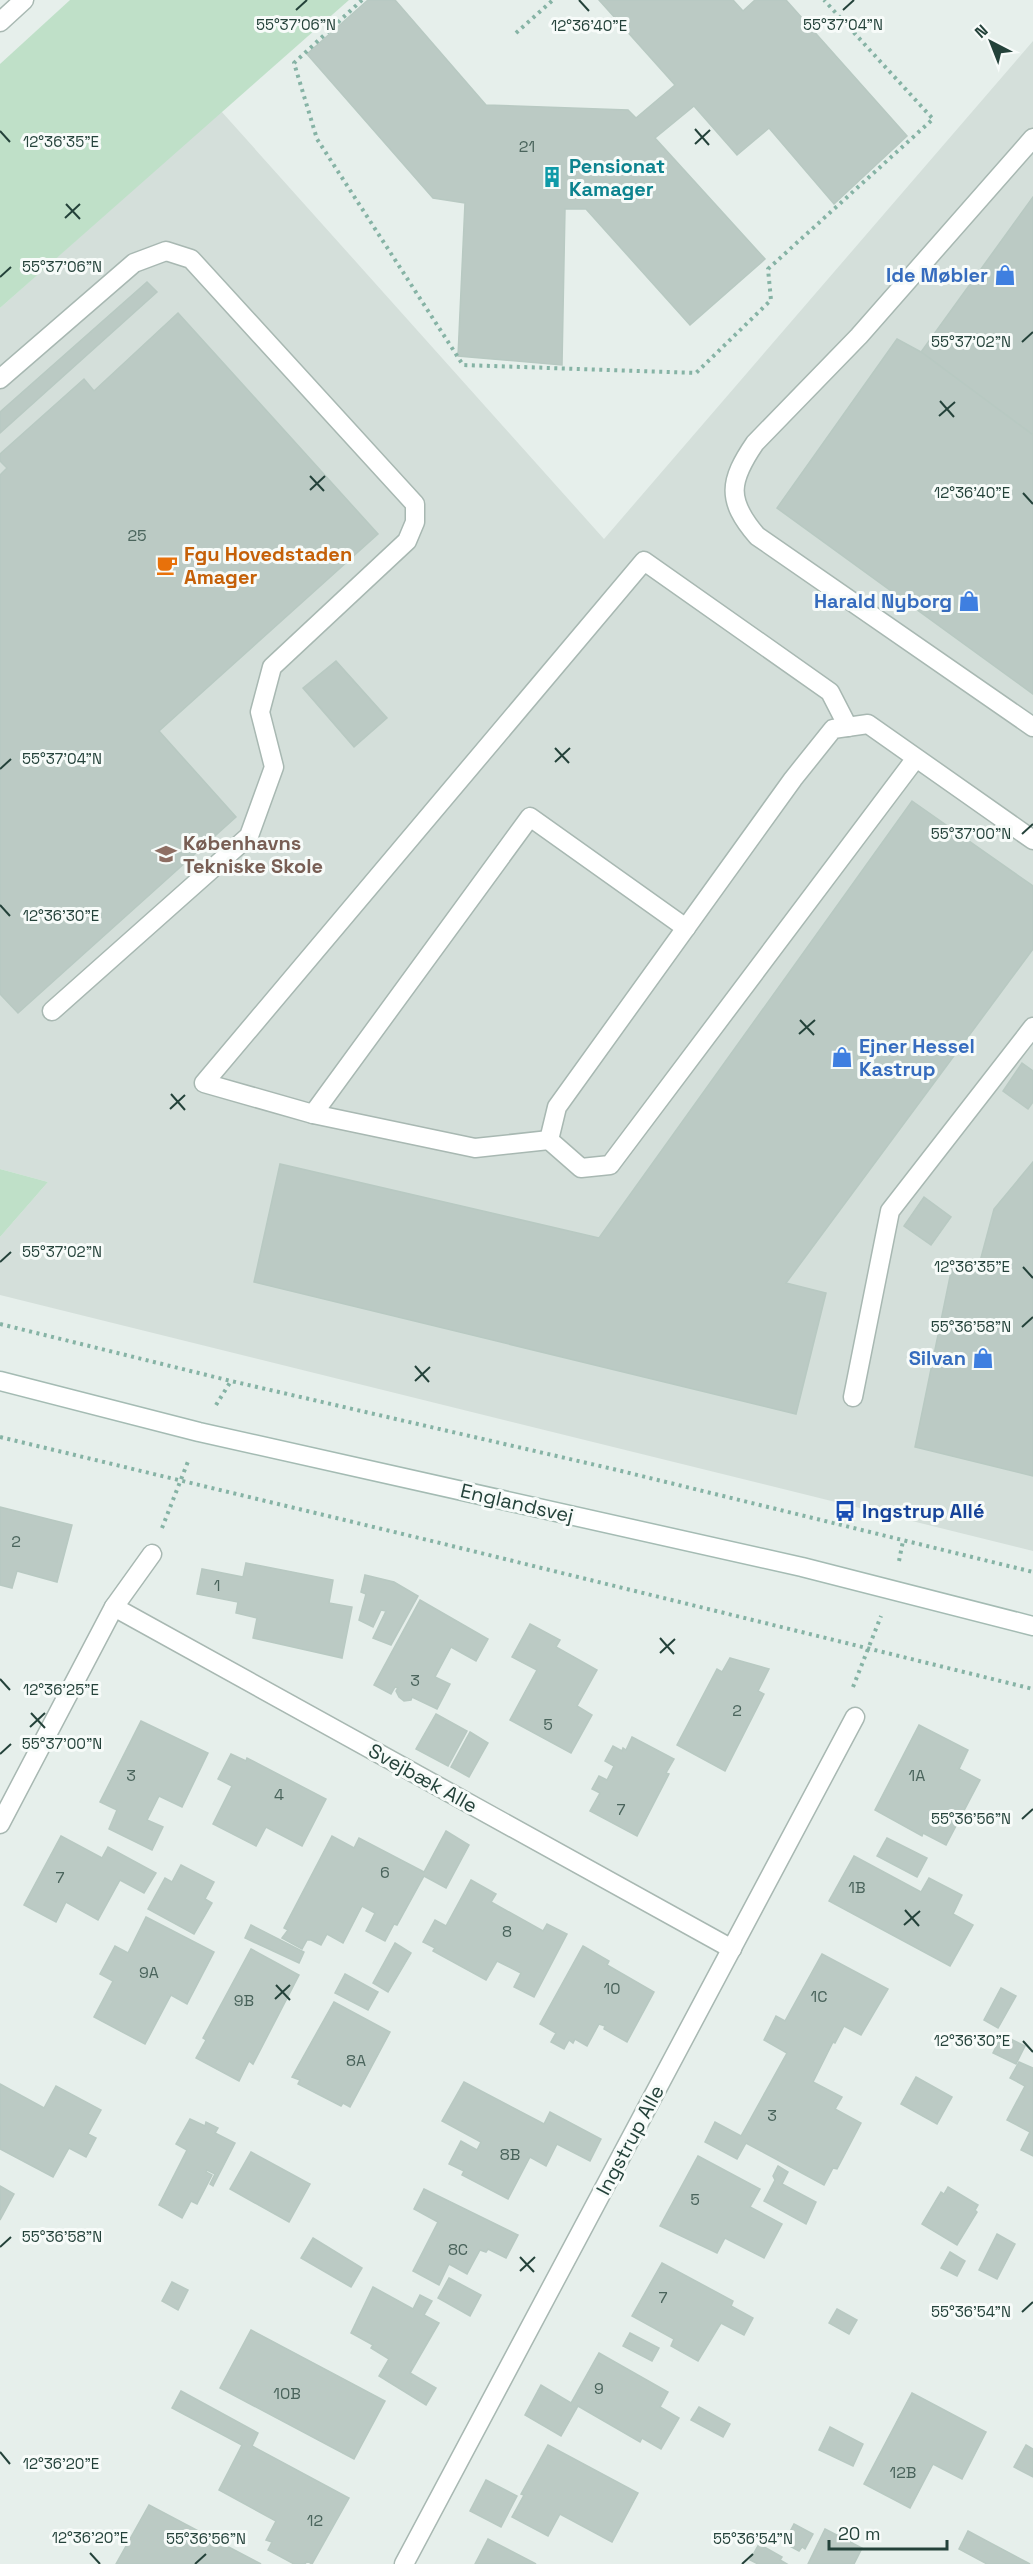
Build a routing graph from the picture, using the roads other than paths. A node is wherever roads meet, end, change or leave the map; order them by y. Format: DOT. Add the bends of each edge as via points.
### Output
graph roads {
  1 [pos="24,0"];
  2 [pos="0,22"];
  3 [pos="1033,138"];
  4 [pos="0,379"];
  5 [pos="848,727"];
  6 [pos="1033,727"];
  7 [pos="916,758"];
  8 [pos="1033,840"];
  9 [pos="686,928"];
  10 [pos="52,1011"];
  11 [pos="1033,1027"];
  12 [pos="313,1114"];
  13 [pos="549,1140"];
  14 [pos="0,1381"];
  15 [pos="853,1397"];
  16 [pos="152,1554"];
  17 [pos="114,1606"];
  18 [pos="1033,1626"];
  19 [pos="855,1717"];
  20 [pos="0,1824"];
  21 [pos="732,1948"];
  22 [pos="404,2564"];
  1 -- 2 [label="street"];
  3 -- 6 [label="street" via="859,336 755,443 742,462 733,496 737,510 757,536"];
  4 -- 10 [label="street" via="134,263 166,251 192,259 415,504 415,522 407,541 272,668 260,712 274,767 249,836"];
  5 -- 7 [label="street" via="868,724"];
  5 -- 9 [label="street" via="833,729 806,762"];
  5 -- 12 [label="street" via="830,692 644,561 204,1083"];
  7 -- 8 [label="street"];
  7 -- 13 [label="street" via="610,1165 581,1168"];
  9 -- 12 [label="street" via="530,817"];
  9 -- 13 [label="street" via="557,1107"];
  11 -- 15 [label="street" via="890,1211"];
  12 -- 13 [label="street" via="475,1148"];
  14 -- 18 [label="street, Englandsvej" via="199,1432 790,1564"];
  16 -- 17 [label="street"];
  17 -- 20 [label="street"];
  17 -- 21 [label="street, Svejbæk Alle"];
  19 -- 21 [label="street, Ingstrup Alle"];
  21 -- 22 [label="street, Ingstrup Alle"];
}
